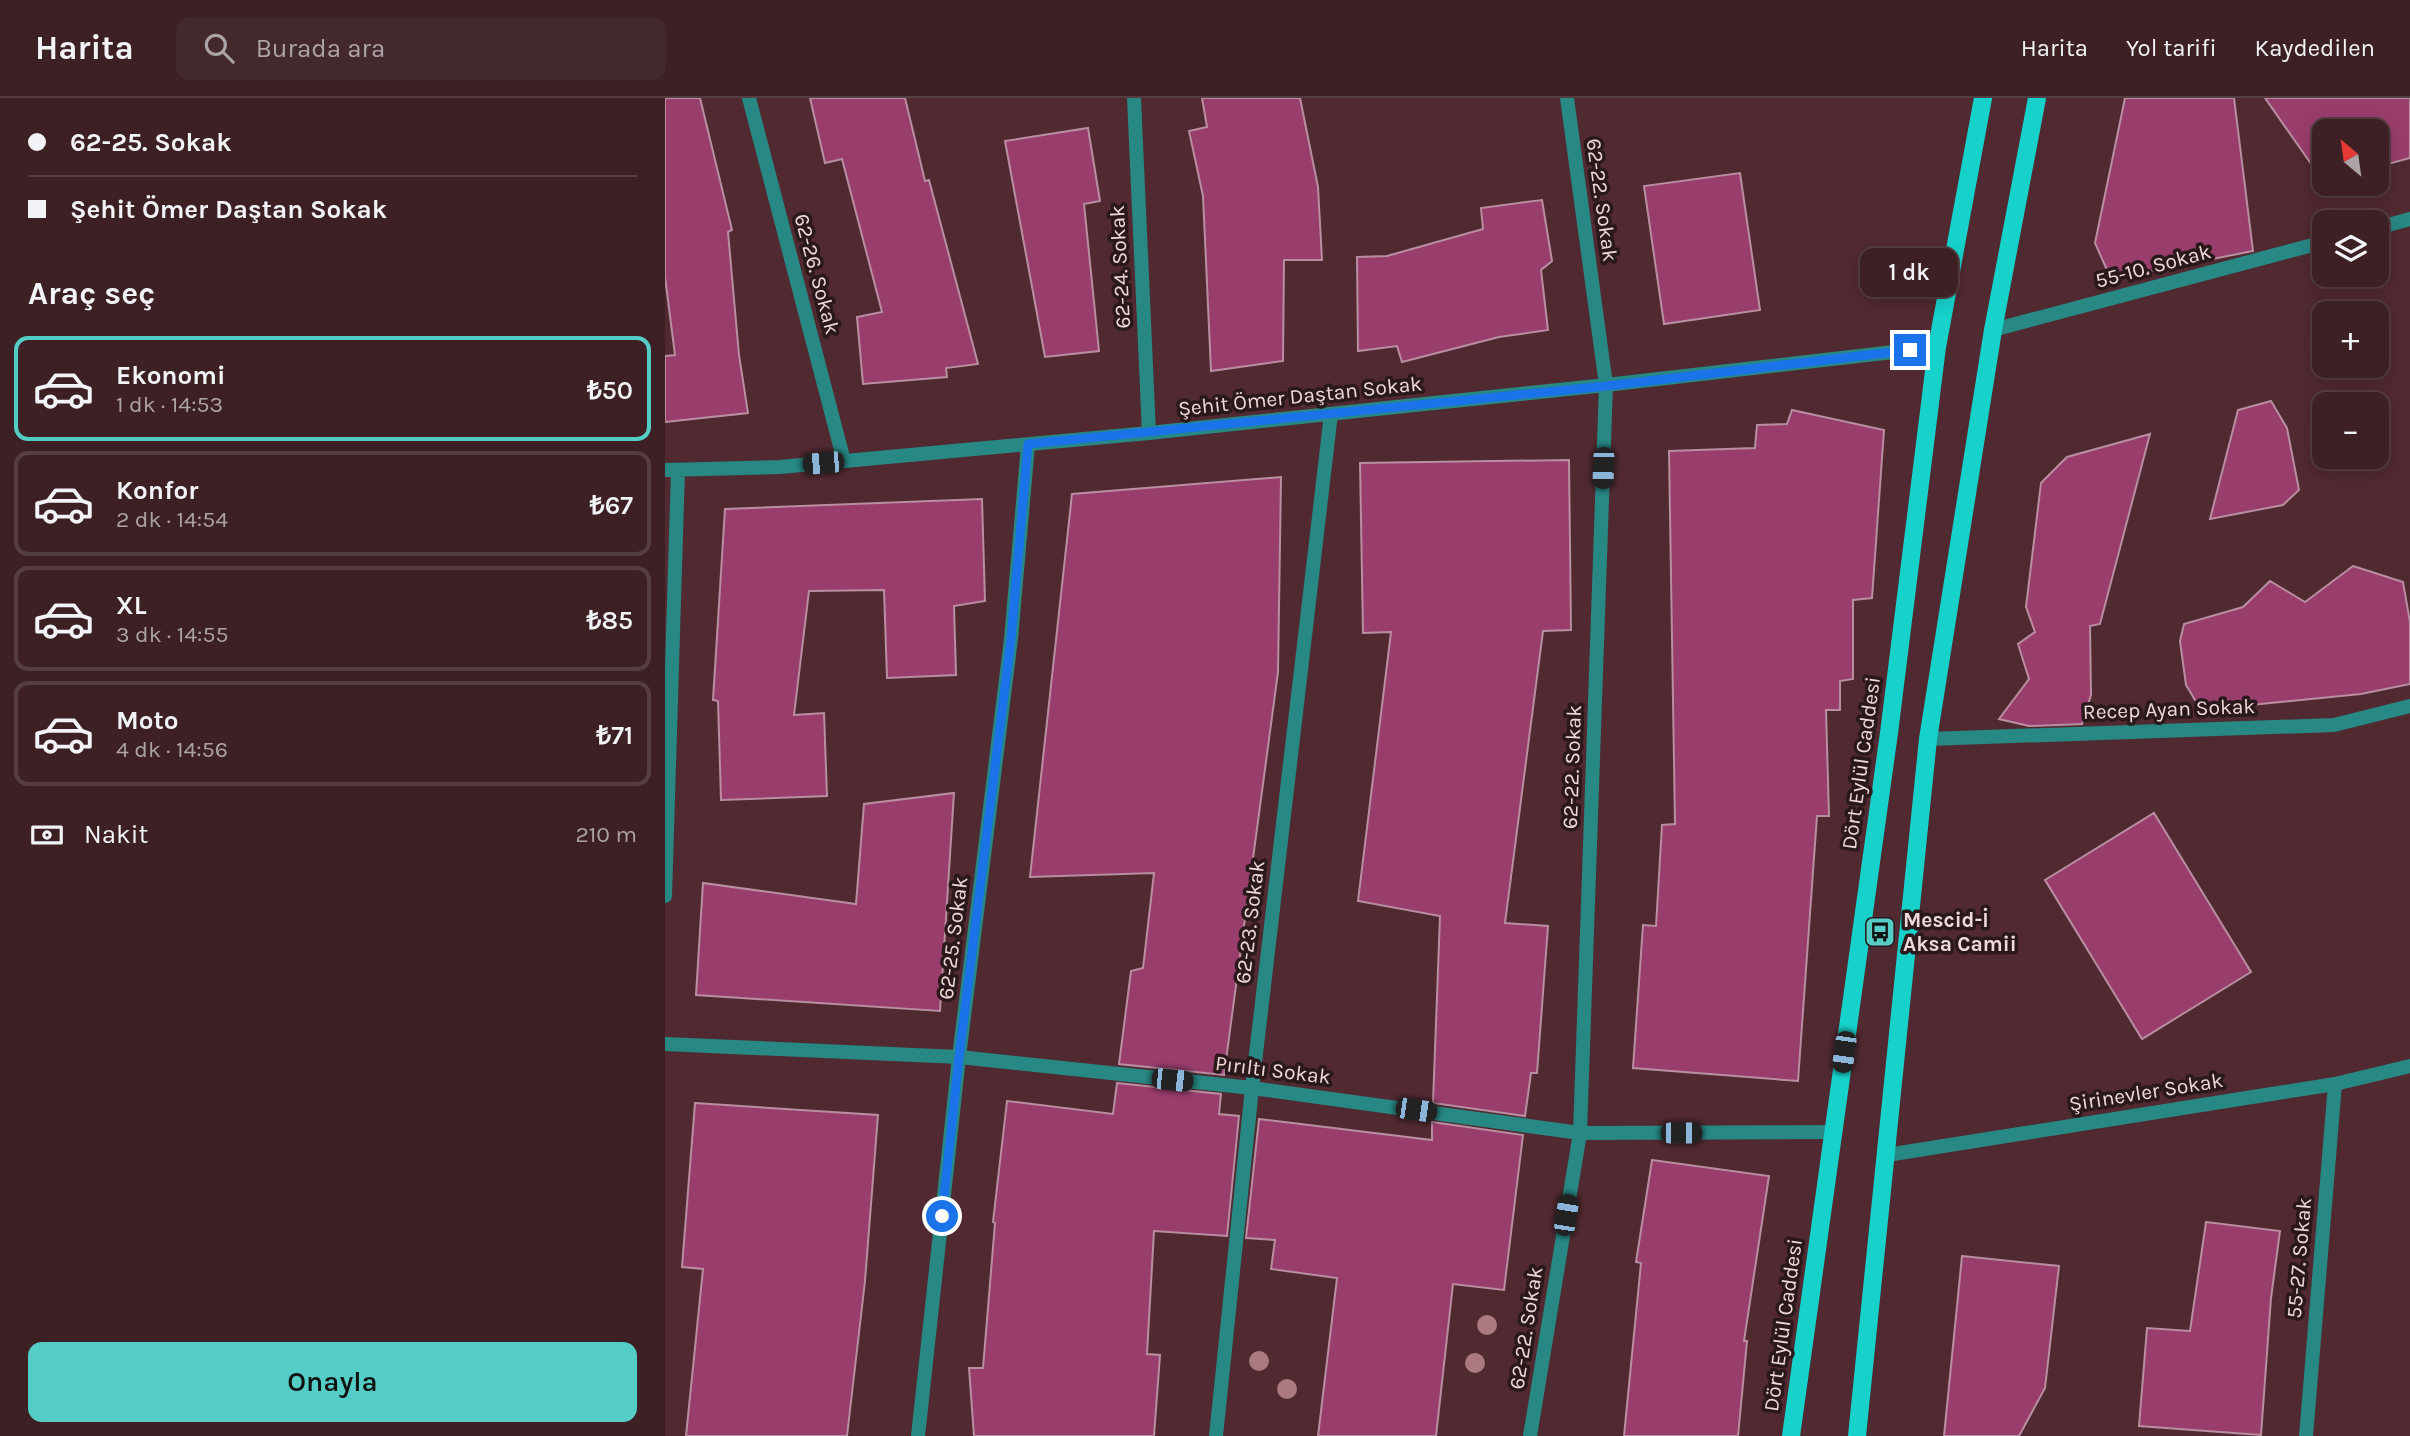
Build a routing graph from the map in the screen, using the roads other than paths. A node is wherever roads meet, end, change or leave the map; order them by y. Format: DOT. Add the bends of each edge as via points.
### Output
graph roads {
  1 [pos="749,98"];
  2 [pos="1134,98"];
  3 [pos="1567,98"];
  4 [pos="1983,98"];
  5 [pos="2037,98"];
  6 [pos="2410,219"];
  7 [pos="2389,225"];
  8 [pos="2312,245"];
  9 [pos="1993,330"];
  10 [pos="1937,347"];
  11 [pos="1606,386"];
  12 [pos="1331,414"];
  13 [pos="1149,433"];
  14 [pos="1028,444"];
  15 [pos="844,461"];
  16 [pos="672,470"];
  17 [pos="2410,706"];
  18 [pos="1928,739"];
  19 [pos="665,896"];
  20 [pos="665,1044"];
  21 [pos="959,1057"];
  22 [pos="2410,1066"];
  23 [pos="2335,1084"];
  24 [pos="1252,1088"];
  25 [pos="1833,1132"];
  26 [pos="1580,1133"];
  27 [pos="1887,1155"];
  28 [pos="918,1436"];
  29 [pos="1216,1436"];
  30 [pos="1530,1436"];
  31 [pos="1791,1436"];
  32 [pos="1857,1436"];
  33 [pos="2306,1436"];
  1 -- 15 [label="street, 62-26. Sokak"];
  2 -- 13 [label="street, 62-24. Sokak"];
  3 -- 11 [label="street, 62-22. Sokak"];
  4 -- 10 [label="main road, Dört Eylül Caddesi"];
  5 -- 9 [label="main road"];
  6 -- 7 [label="street"];
  8 -- 9 [label="street, 55-10. Sokak"];
  9 -- 18 [label="main road"];
  10 -- 11 [label="street, Şehit Ömer Daştan Sokak"];
  10 -- 25 [label="main road, Dört Eylül Caddesi"];
  11 -- 12 [label="street, Şehit Ömer Daştan Sokak"];
  11 -- 26 [label="street, 62-22. Sokak"];
  12 -- 13 [label="street, Şehit Ömer Daştan Sokak"];
  12 -- 24 [label="street, 62-23. Sokak"];
  13 -- 14 [label="street, Şehit Ömer Daştan Sokak"];
  14 -- 15 [label="street, Şehit Ömer Daştan Sokak"];
  14 -- 21 [label="street, 62-25. Sokak" via="1011,639"];
  15 -- 16 [label="street, Şehit Ömer Daştan Sokak"];
  16 -- 19 [label="street"];
  17 -- 18 [label="street, Recep Ayan Sokak" via="2334,725"];
  18 -- 27 [label="main road"];
  20 -- 21 [label="street, Pırıltı Sokak"];
  21 -- 24 [label="street, Pırıltı Sokak"];
  21 -- 28 [label="street, 62-25. Sokak"];
  22 -- 23 [label="street, Şirinevler Sokak"];
  23 -- 27 [label="street, Şirinevler Sokak"];
  23 -- 33 [label="street, 55-27. Sokak"];
  24 -- 26 [label="street, Pırıltı Sokak"];
  24 -- 29 [label="street, 62-23. Sokak"];
  25 -- 26 [label="street, Pırıltı Sokak"];
  25 -- 31 [label="main road, Dört Eylül Caddesi"];
  26 -- 30 [label="street, 62-22. Sokak"];
  27 -- 32 [label="main road"];
}
